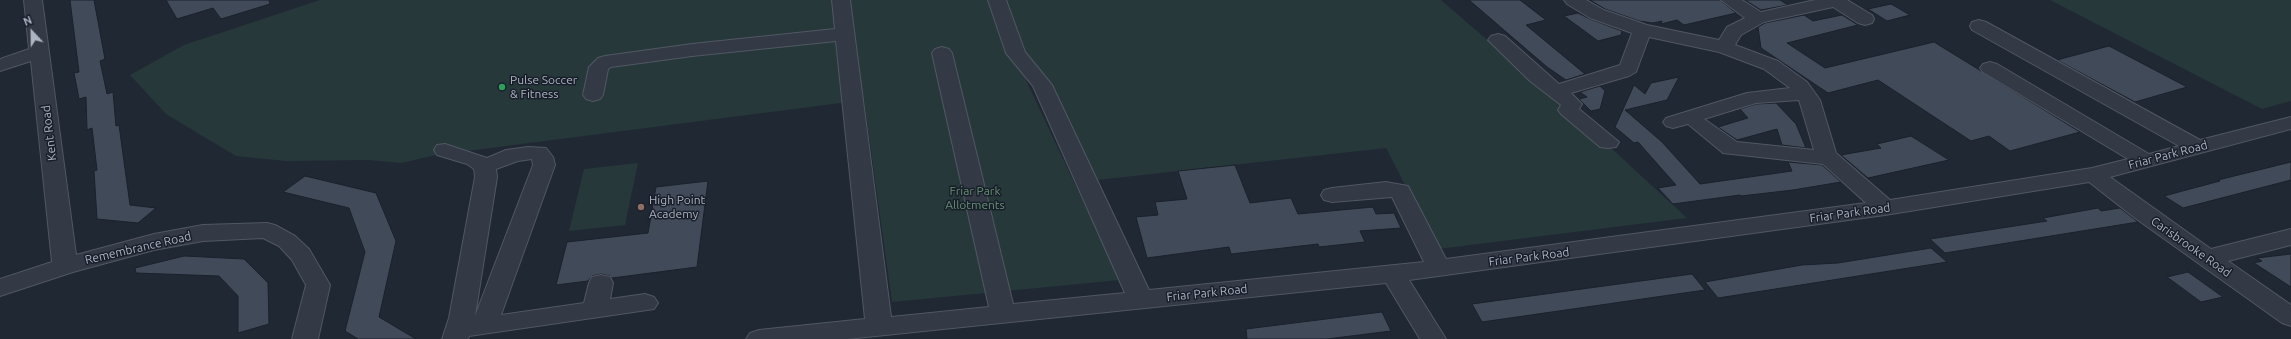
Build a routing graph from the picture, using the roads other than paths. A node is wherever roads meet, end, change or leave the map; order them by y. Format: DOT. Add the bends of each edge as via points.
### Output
graph roads {
  1 [pos="33,0"];
  2 [pos="841,0"];
  3 [pos="997,0"];
  4 [pos="1573,0"];
  5 [pos="1730,0"];
  6 [pos="1835,1"];
  7 [pos="1758,18"];
  8 [pos="1865,19"];
  9 [pos="1979,26"];
  10 [pos="1642,30"];
  11 [pos="845,34"];
  12 [pos="1498,40"];
  13 [pos="1724,46"];
  14 [pos="39,52"];
  15 [pos="942,53"];
  16 [pos="0,65"];
  17 [pos="1990,68"];
  18 [pos="1556,91"];
  19 [pos="1805,93"];
  20 [pos="593,95"];
  21 [pos="1673,122"];
  22 [pos="2291,123"];
  23 [pos="1698,124"];
  24 [pos="1608,142"];
  25 [pos="2198,148"];
  26 [pos="445,150"];
  27 [pos="1829,158"];
  28 [pos="2146,161"];
  29 [pos="485,166"];
  30 [pos="2093,175"];
  31 [pos="1332,195"];
  32 [pos="1885,208"];
  33 [pos="2291,237"];
  34 [pos="2207,258"];
  35 [pos="65,266"];
  36 [pos="1439,268"];
  37 [pos="1393,274"];
  38 [pos="601,283"];
  39 [pos="0,288"];
  40 [pos="1141,300"];
  41 [pos="645,303"];
  42 [pos="596,310"];
  43 [pos="1003,313"];
  44 [pos="2291,317"];
  45 [pos="484,326"];
  46 [pos="879,326"];
  47 [pos="457,334"];
  48 [pos="305,339"];
  49 [pos="759,339"];
  50 [pos="1433,339"];
  1 -- 14 [label="street, Kent Road"];
  2 -- 11 [label="street"];
  3 -- 40 [label="street" via="1016,53 1042,85"];
  4 -- 10 [label="street" via="1597,14"];
  5 -- 7 [label="street"];
  6 -- 7 [label="street"];
  6 -- 8 [label="street"];
  7 -- 13 [label="street" via="1734,31"];
  9 -- 25 [label="street"];
  10 -- 13 [label="street"];
  10 -- 18 [label="street" via="1629,68"];
  11 -- 20 [label="street" via="605,62 599,67"];
  11 -- 46 [label="street"];
  12 -- 18 [label="street" via="1537,77"];
  13 -- 19 [label="street" via="1771,65 1788,76"];
  14 -- 16 [label="street"];
  14 -- 35 [label="street, Kent Road"];
  15 -- 43 [label="street"];
  17 -- 28 [label="street"];
  18 -- 24 [label="street" via="1572,104 1568,110"];
  19 -- 21 [label="street" via="1754,97"];
  19 -- 27 [label="street" via="1810,100"];
  22 -- 25 [label="street, Friar Park Road"];
  23 -- 27 [label="street" via="1731,148"];
  25 -- 28 [label="street, Friar Park Road"];
  26 -- 29 [label="street" via="475,158"];
  27 -- 32 [label="street"];
  28 -- 30 [label="street, Friar Park Road"];
  29 -- 45 [label="street" via="514,155 528,153 538,153 544,165"];
  29 -- 47 [label="street" via="485,184 469,282"];
  30 -- 32 [label="street, Friar Park Road"];
  30 -- 34 [label="street, Carisbrooke Road"];
  31 -- 36 [label="street" via="1386,189 1400,191"];
  32 -- 36 [label="street, Friar Park Road"];
  33 -- 34 [label="street"];
  34 -- 44 [label="street, Carisbrooke Road"];
  35 -- 39 [label="street, Remembrance Road"];
  35 -- 48 [label="street, Remembrance Road" via="154,242 203,233 267,230 287,241 301,255 318,285"];
  36 -- 37 [label="street, Friar Park Road"];
  37 -- 40 [label="street, Friar Park Road"];
  37 -- 50 [label="street"];
  38 -- 42 [label="street"];
  40 -- 43 [label="street, Friar Park Road"];
  41 -- 42 [label="street"];
  42 -- 45 [label="street"];
  43 -- 46 [label="street, Friar Park Road"];
  45 -- 47 [label="street"];
  46 -- 49 [label="street, Friar Park Road"];
}
